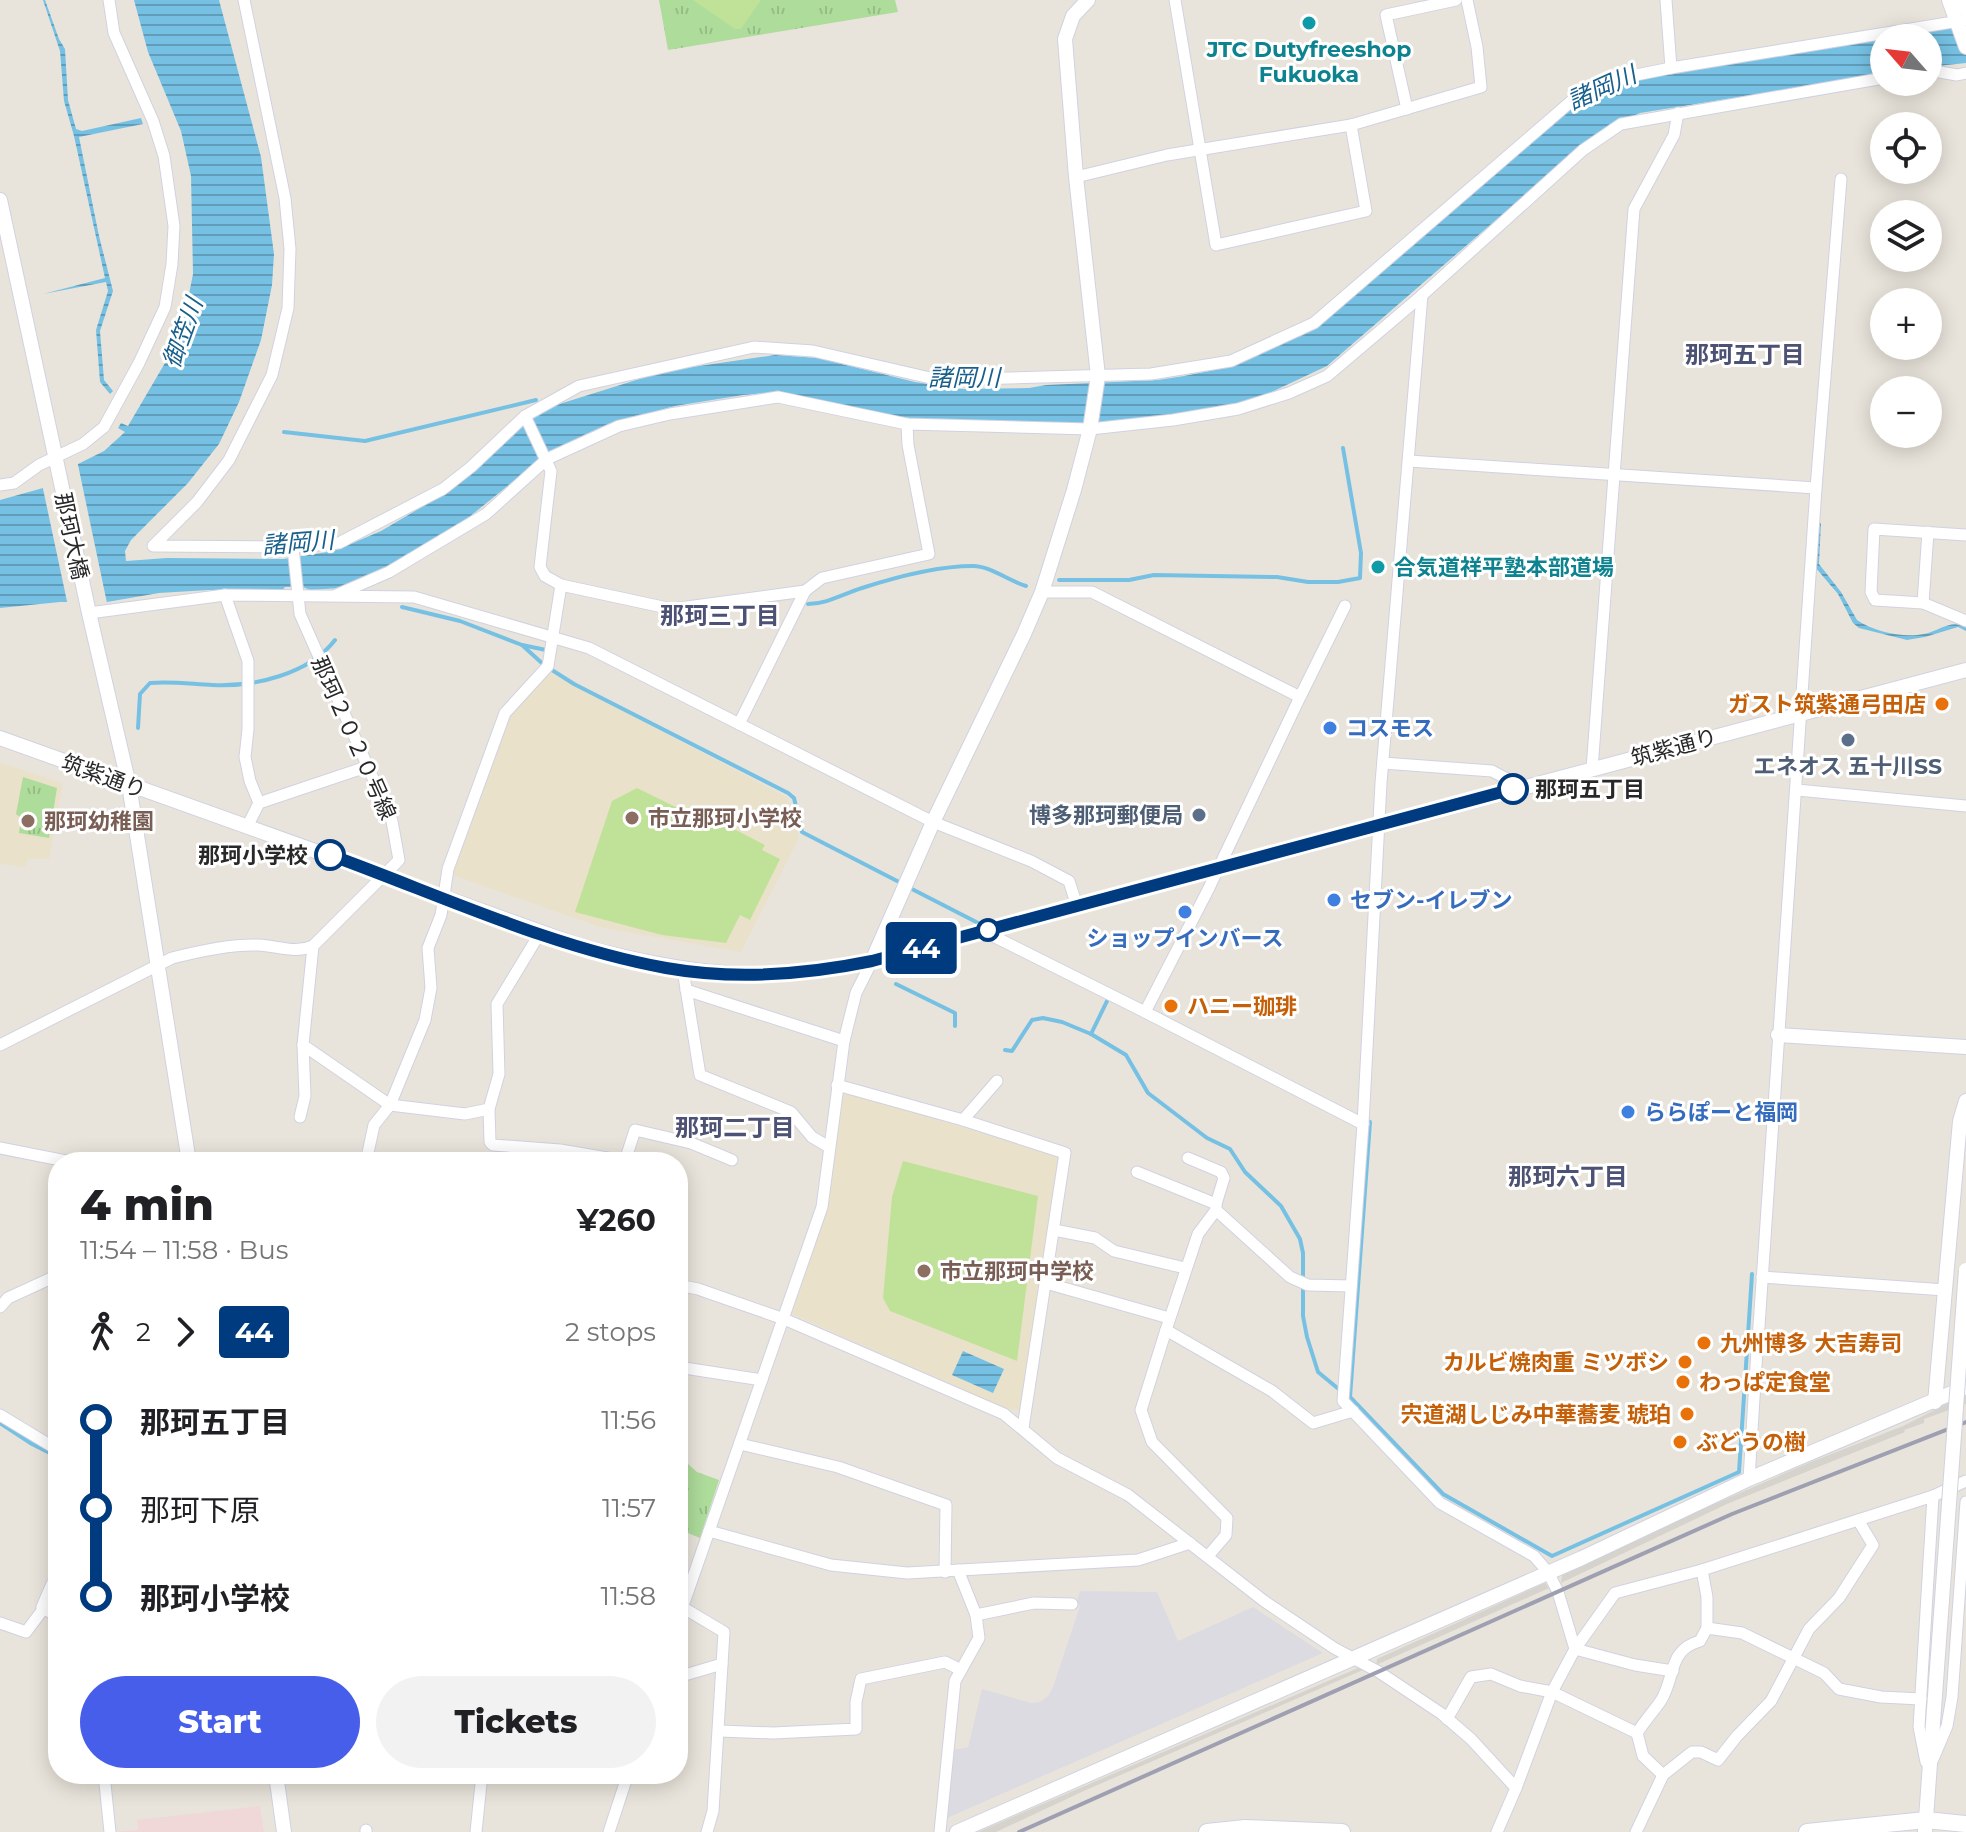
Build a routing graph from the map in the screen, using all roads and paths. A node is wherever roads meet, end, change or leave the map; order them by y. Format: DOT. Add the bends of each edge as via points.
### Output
graph roads {
  1 [pos="109,0"];
  2 [pos="244,0"];
  3 [pos="1088,0"];
  4 [pos="1175,0"];
  5 [pos="1456,0"];
  6 [pos="1467,0"];
  7 [pos="1666,0"];
  8 [pos="1949,0"];
  9 [pos="1963,0"];
  10 [pos="1966,9"];
  11 [pos="1961,20"];
  12 [pos="1966,47"];
  13 [pos="1671,68"];
  14 [pos="1942,72"];
  15 [pos="1966,73"];
  16 [pos="1870,80"];
  17 [pos="1407,109"];
  18 [pos="1678,113"];
  19 [pos="1351,125"];
  20 [pos="1199,150"];
  21 [pos="1076,177"];
  22 [pos="1841,179"];
  23 [pos="0,200"];
  24 [pos="1422,295"];
  25 [pos="1098,376"];
  26 [pos="525,416"];
  27 [pos="907,424"];
  28 [pos="1090,429"];
  29 [pos="56,459"];
  30 [pos="547,459"];
  31 [pos="1409,461"];
  32 [pos="1616,474"];
  33 [pos="0,485"];
  34 [pos="1816,488"];
  35 [pos="1928,532"];
  36 [pos="1966,535"];
  37 [pos="293,550"];
  38 [pos="561,585"];
  39 [pos="805,591"];
  40 [pos="1042,592"];
  41 [pos="225,595"];
  42 [pos="297,595"];
  43 [pos="336,595"];
  44 [pos="1923,603"];
  45 [pos="1345,606"];
  46 [pos="89,613"];
  47 [pos="1966,621"];
  48 [pos="552,636"];
  49 [pos="1966,670"];
  50 [pos="1300,697"];
  51 [pos="1800,713"];
  52 [pos="739,724"];
  53 [pos="0,738"];
  54 [pos="1383,763"];
  55 [pos="366,767"];
  56 [pos="1592,769"];
  57 [pos="129,785"];
  58 [pos="1522,787"];
  59 [pos="1797,790"];
  60 [pos="259,803"];
  61 [pos="1966,806"];
  62 [pos="933,822"];
  63 [pos="248,825"];
  64 [pos="1378,825"];
  65 [pos="1218,869"];
  66 [pos="384,875"];
  67 [pos="444,897"];
  68 [pos="1077,906"];
  69 [pos="983,931"];
  70 [pos="540,933"];
  71 [pos="313,946"];
  72 [pos="872,961"];
  73 [pos="158,965"];
  74 [pos="683,970"];
  75 [pos="686,990"];
  76 [pos="1145,1012"];
  77 [pos="1778,1035"];
  78 [pos="844,1041"];
  79 [pos="0,1045"];
  80 [pos="303,1045"];
  81 [pos="1966,1047"];
  82 [pos="997,1081"];
  83 [pos="837,1085"];
  84 [pos="1966,1101"];
  85 [pos="390,1105"];
  86 [pos="489,1109"];
  87 [pos="300,1117"];
  88 [pos="963,1120"];
  89 [pos="1363,1124"];
  90 [pos="829,1147"];
  91 [pos="0,1148"];
  92 [pos="187,1152"];
  93 [pos="368,1152"];
  94 [pos="572,1152"];
  95 [pos="628,1152"];
  96 [pos="48,1157"];
  97 [pos="1188,1158"];
  98 [pos="732,1160"];
  99 [pos="1137,1172"];
  100 [pos="1216,1207"];
  101 [pos="1054,1230"];
  102 [pos="1185,1268"];
  103 [pos="1966,1270"];
  104 [pos="1762,1277"];
  105 [pos="48,1280"];
  106 [pos="1046,1283"];
  107 [pos="1351,1286"];
  108 [pos="688,1287"];
  109 [pos="1945,1290"];
  110 [pos="0,1307"];
  111 [pos="784,1319"];
  112 [pos="1167,1324"];
  113 [pos="688,1369"];
  114 [pos="762,1380"];
  115 [pos="1966,1387"];
  116 [pos="1935,1402"];
  117 [pos="1353,1411"];
  118 [pos="0,1415"];
  119 [pos="1023,1428"];
  120 [pos="48,1444"];
  121 [pos="740,1444"];
  122 [pos="1749,1479"];
  123 [pos="1966,1481"];
  124 [pos="1933,1496"];
  125 [pos="1966,1502"];
  126 [pos="1858,1520"];
  127 [pos="709,1531"];
  128 [pos="1190,1543"];
  129 [pos="1208,1556"];
  130 [pos="958,1570"];
  131 [pos="1702,1570"];
  132 [pos="945,1572"];
  133 [pos="1548,1572"];
  134 [pos="1963,1586"];
  135 [pos="688,1590"];
  136 [pos="48,1596"];
  137 [pos="1072,1604"];
  138 [pos="44,1608"];
  139 [pos="48,1611"];
  140 [pos="688,1611"];
  141 [pos="976,1615"];
  142 [pos="0,1623"];
  143 [pos="1707,1628"];
  144 [pos="1575,1649"];
  145 [pos="1352,1658"];
  146 [pos="1795,1659"];
  147 [pos="722,1664"];
  148 [pos="961,1670"];
  149 [pos="1673,1671"];
  150 [pos="688,1674"];
  151 [pos="1552,1692"];
  152 [pos="1921,1699"];
  153 [pos="1447,1719"];
  154 [pos="720,1731"];
  155 [pos="1637,1733"];
  156 [pos="1928,1771"];
  157 [pos="1663,1775"];
  158 [pos="105,1784"];
  159 [pos="277,1784"];
  160 [pos="481,1784"];
  161 [pos="625,1784"];
  162 [pos="1516,1788"];
  163 [pos="1966,1824"];
  164 [pos="1926,1826"];
  165 [pos="110,1832"];
  166 [pos="284,1832"];
  167 [pos="476,1832"];
  168 [pos="609,1832"];
  169 [pos="707,1832"];
  170 [pos="940,1832"];
  171 [pos="957,1832"];
  172 [pos="1207,1832"];
  173 [pos="1342,1832"];
  174 [pos="1497,1832"];
  175 [pos="1636,1832"];
  176 [pos="1807,1832"];
  1 -- 29 [label="street" via="114,33 164,156 174,226 172,264 165,307 104,427"];
  2 -- 37 [label="street" via="285,198 288,308 272,375 229,460 153,546"];
  3 -- 21 [label="street" via="1073,16 1065,39"];
  4 -- 20 [label="street"];
  5 -- 17 [label="street" via="1386,15"];
  6 -- 17 [label="street" via="1481,87"];
  7 -- 13 [label="street"];
  8 -- 11 [label="street"];
  9 -- 10 [label="street"];
  11 -- 12 [label="street"];
  11 -- 13 [label="street"];
  13 -- 25 [label="street" via="1621,78 1575,98 1314,323 1231,361"];
  14 -- 15 [label="street"];
  16 -- 18 [label="street"];
  17 -- 19 [label="street"];
  18 -- 24 [label="street" via="1621,124 1583,150"];
  18 -- 32 [label="street" via="1674,135 1634,209"];
  19 -- 20 [label="street"];
  19 -- 20 [label="street" via="1366,211 1216,245"];
  20 -- 21 [label="street"];
  21 -- 25 [label="street"];
  22 -- 34 [label="street"];
  23 -- 29 [label="street, 那珂大橋"];
  24 -- 28 [label="street" via="1327,376 1289,393 1238,409"];
  24 -- 31 [label="street"];
  25 -- 26 [label="street" via="939,380 813,351 754,347 579,386"];
  25 -- 28 [label="street"];
  26 -- 30 [label="street"];
  26 -- 37 [label="street" via="443,489 339,543"];
  27 -- 28 [label="street"];
  27 -- 30 [label="street" via="778,397 619,426"];
  27 -- 39 [label="street" via="929,554 822,578"];
  28 -- 40 [label="street"];
  29 -- 33 [label="street" via="14,483"];
  29 -- 46 [label="street, 那珂大橋"];
  30 -- 38 [label="street" via="551,471 540,567"];
  30 -- 43 [label="street" via="486,514 389,572"];
  31 -- 32 [label="street"];
  31 -- 54 [label="street"];
  32 -- 34 [label="street"];
  32 -- 56 [label="street"];
  34 -- 51 [label="street"];
  35 -- 36 [label="street"];
  35 -- 44 [label="street"];
  35 -- 44 [label="street" via="1874,529 1875,600"];
  37 -- 42 [label="street, 那珂２０２０号線"];
  38 -- 39 [label="street" via="672,609"];
  38 -- 48 [label="street"];
  39 -- 52 [label="street"];
  40 -- 50 [label="street" via="1092,592"];
  40 -- 62 [label="street"];
  41 -- 42 [label="street"];
  41 -- 46 [label="street"];
  41 -- 60 [label="street" via="248,661 245,757"];
  42 -- 43 [label="street"];
  42 -- 55 [label="street, 那珂２０２０号線" via="300,614"];
  43 -- 48 [label="street" via="414,597"];
  44 -- 47 [label="street"];
  45 -- 50 [label="street"];
  46 -- 57 [label="street, 那珂大橋"];
  48 -- 52 [label="street" via="589,648"];
  48 -- 67 [label="street" via="548,666 505,713 448,869"];
  49 -- 51 [label="street, 筑紫通り"];
  50 -- 65 [label="street"];
  51 -- 56 [label="street, 筑紫通り"];
  51 -- 59 [label="street"];
  52 -- 62 [label="street"];
  53 -- 57 [label="street, 筑紫通り"];
  54 -- 58 [label="street" via="1492,771"];
  54 -- 64 [label="street"];
  55 -- 60 [label="street"];
  55 -- 66 [label="street, 那珂２０２０号線" via="392,821 399,860"];
  56 -- 58 [label="street, 筑紫通り"];
  57 -- 63 [label="street, 筑紫通り"];
  57 -- 73 [label="street, 那珂大橋"];
  58 -- 64 [label="street, 筑紫通り"];
  59 -- 61 [label="street"];
  59 -- 77 [label="street"];
  60 -- 63 [label="street"];
  62 -- 68 [label="street" via="1069,881"];
  62 -- 72 [label="street"];
  63 -- 66 [label="street, 筑紫通り"];
  64 -- 65 [label="street, 筑紫通り"];
  64 -- 89 [label="street"];
  65 -- 68 [label="street, 筑紫通り"];
  65 -- 76 [label="street"];
  66 -- 67 [label="street, 筑紫通り"];
  66 -- 71 [label="street"];
  67 -- 70 [label="street, 筑紫通り"];
  67 -- 85 [label="street" via="428,948 431,988 425,1020"];
  68 -- 69 [label="street, 筑紫通り"];
  69 -- 72 [label="street, 筑紫通り"];
  69 -- 76 [label="street"];
  70 -- 74 [label="street, 筑紫通り"];
  70 -- 86 [label="street" via="497,1004 499,1074"];
  71 -- 73 [label="street" via="300,951 257,945 197,952"];
  71 -- 80 [label="street"];
  72 -- 74 [label="street, 筑紫通り" via="772,975"];
  72 -- 78 [label="street" via="856,993"];
  73 -- 79 [label="street"];
  73 -- 92 [label="street, 那珂大橋"];
  74 -- 75 [label="street"];
  75 -- 78 [label="street"];
  75 -- 90 [label="street" via="700,1075 791,1112 812,1137"];
  76 -- 89 [label="street"];
  77 -- 81 [label="street"];
  77 -- 104 [label="street"];
  78 -- 83 [label="street"];
  80 -- 85 [label="street"];
  80 -- 87 [label="street" via="305,1096"];
  82 -- 88 [label="street"];
  83 -- 88 [label="street"];
  83 -- 90 [label="street"];
  84 -- 109 [label="street"];
  85 -- 86 [label="street" via="465,1114"];
  85 -- 93 [label="street" via="374,1125"];
  86 -- 94 [label="street" via="493,1145"];
  88 -- 101 [label="street" via="1065,1153"];
  89 -- 107 [label="street"];
  90 -- 111 [label="street" via="822,1207"];
  91 -- 96 [label="street"];
  95 -- 98 [label="street" via="635,1130 691,1143"];
  97 -- 100 [label="street" via="1221,1172"];
  99 -- 100 [label="street"];
  100 -- 102 [label="street"];
  100 -- 107 [label="street" via="1290,1277 1308,1285"];
  101 -- 102 [label="street"];
  101 -- 106 [label="street"];
  102 -- 112 [label="street"];
  103 -- 156 [label="street, bridge"];
  104 -- 109 [label="street"];
  104 -- 122 [label="street"];
  105 -- 110 [label="street"];
  106 -- 112 [label="street"];
  106 -- 119 [label="street"];
  107 -- 117 [label="street" via="1343,1401"];
  108 -- 111 [label="street"];
  109 -- 116 [label="street"];
  111 -- 114 [label="street"];
  111 -- 119 [label="street" via="1004,1414"];
  112 -- 117 [label="street" via="1313,1423"];
  112 -- 129 [label="street" via="1141,1410 1152,1442 1227,1518 1226,1535"];
  113 -- 114 [label="street"];
  114 -- 121 [label="street"];
  115 -- 116 [label="street"];
  116 -- 122 [label="street"];
  117 -- 133 [label="street" via="1440,1503 1534,1556"];
  118 -- 120 [label="street"];
  119 -- 128 [label="street" via="1057,1458 1128,1495"];
  121 -- 127 [label="street"];
  121 -- 132 [label="street" via="838,1467 946,1505"];
  122 -- 133 [label="street"];
  123 -- 124 [label="street"];
  124 -- 126 [label="street"];
  124 -- 152 [label="street"];
  125 -- 134 [label="street"];
  126 -- 131 [label="street"];
  126 -- 146 [label="street" via="1873,1545 1839,1598 1809,1629"];
  127 -- 132 [label="street" via="831,1565"];
  127 -- 135 [label="street"];
  128 -- 129 [label="street"];
  128 -- 130 [label="street" via="1138,1560"];
  129 -- 145 [label="street" via="1264,1601"];
  130 -- 132 [label="street"];
  130 -- 141 [label="street"];
  131 -- 143 [label="street"];
  131 -- 144 [label="street" via="1615,1593"];
  133 -- 144 [label="street"];
  133 -- 145 [label="street"];
  134 -- 156 [label="street" via="1947,1726"];
  136 -- 138 [label="street"];
  137 -- 141 [label="street" via="1034,1603"];
  138 -- 139 [label="street"];
  138 -- 142 [label="street" via="26,1632"];
  140 -- 147 [label="street" via="724,1632"];
  141 -- 148 [label="street" via="979,1638"];
  143 -- 146 [label="street" via="1742,1633"];
  143 -- 149 [label="street" via="1700,1641 1686,1645 1673,1662"];
  144 -- 149 [label="street"];
  144 -- 151 [label="street"];
  145 -- 153 [label="street"];
  145 -- 171 [label="street"];
  146 -- 152 [label="street" via="1824,1673 1839,1689"];
  146 -- 157 [label="street" via="1771,1701 1718,1760 1692,1752"];
  147 -- 150 [label="street"];
  147 -- 154 [label="street"];
  148 -- 154 [label="street" via="945,1662 861,1679 856,1729"];
  148 -- 170 [label="street" via="955,1681"];
  149 -- 155 [label="street" via="1661,1700"];
  151 -- 153 [label="street" via="1478,1675 1471,1677"];
  151 -- 155 [label="street"];
  151 -- 162 [label="street"];
  152 -- 156 [label="street" via="1919,1727"];
  153 -- 162 [label="street"];
  154 -- 169 [label="street"];
  155 -- 157 [label="street" via="1643,1756"];
  156 -- 164 [label="street"];
  157 -- 175 [label="street"];
  158 -- 165 [label="street"];
  159 -- 166 [label="street"];
  160 -- 167 [label="street"];
  161 -- 168 [label="street"];
  162 -- 174 [label="street"];
  163 -- 164 [label="main road"];
  164 -- 176 [label="main road"];
  172 -- 173 [label="main road"];
}
